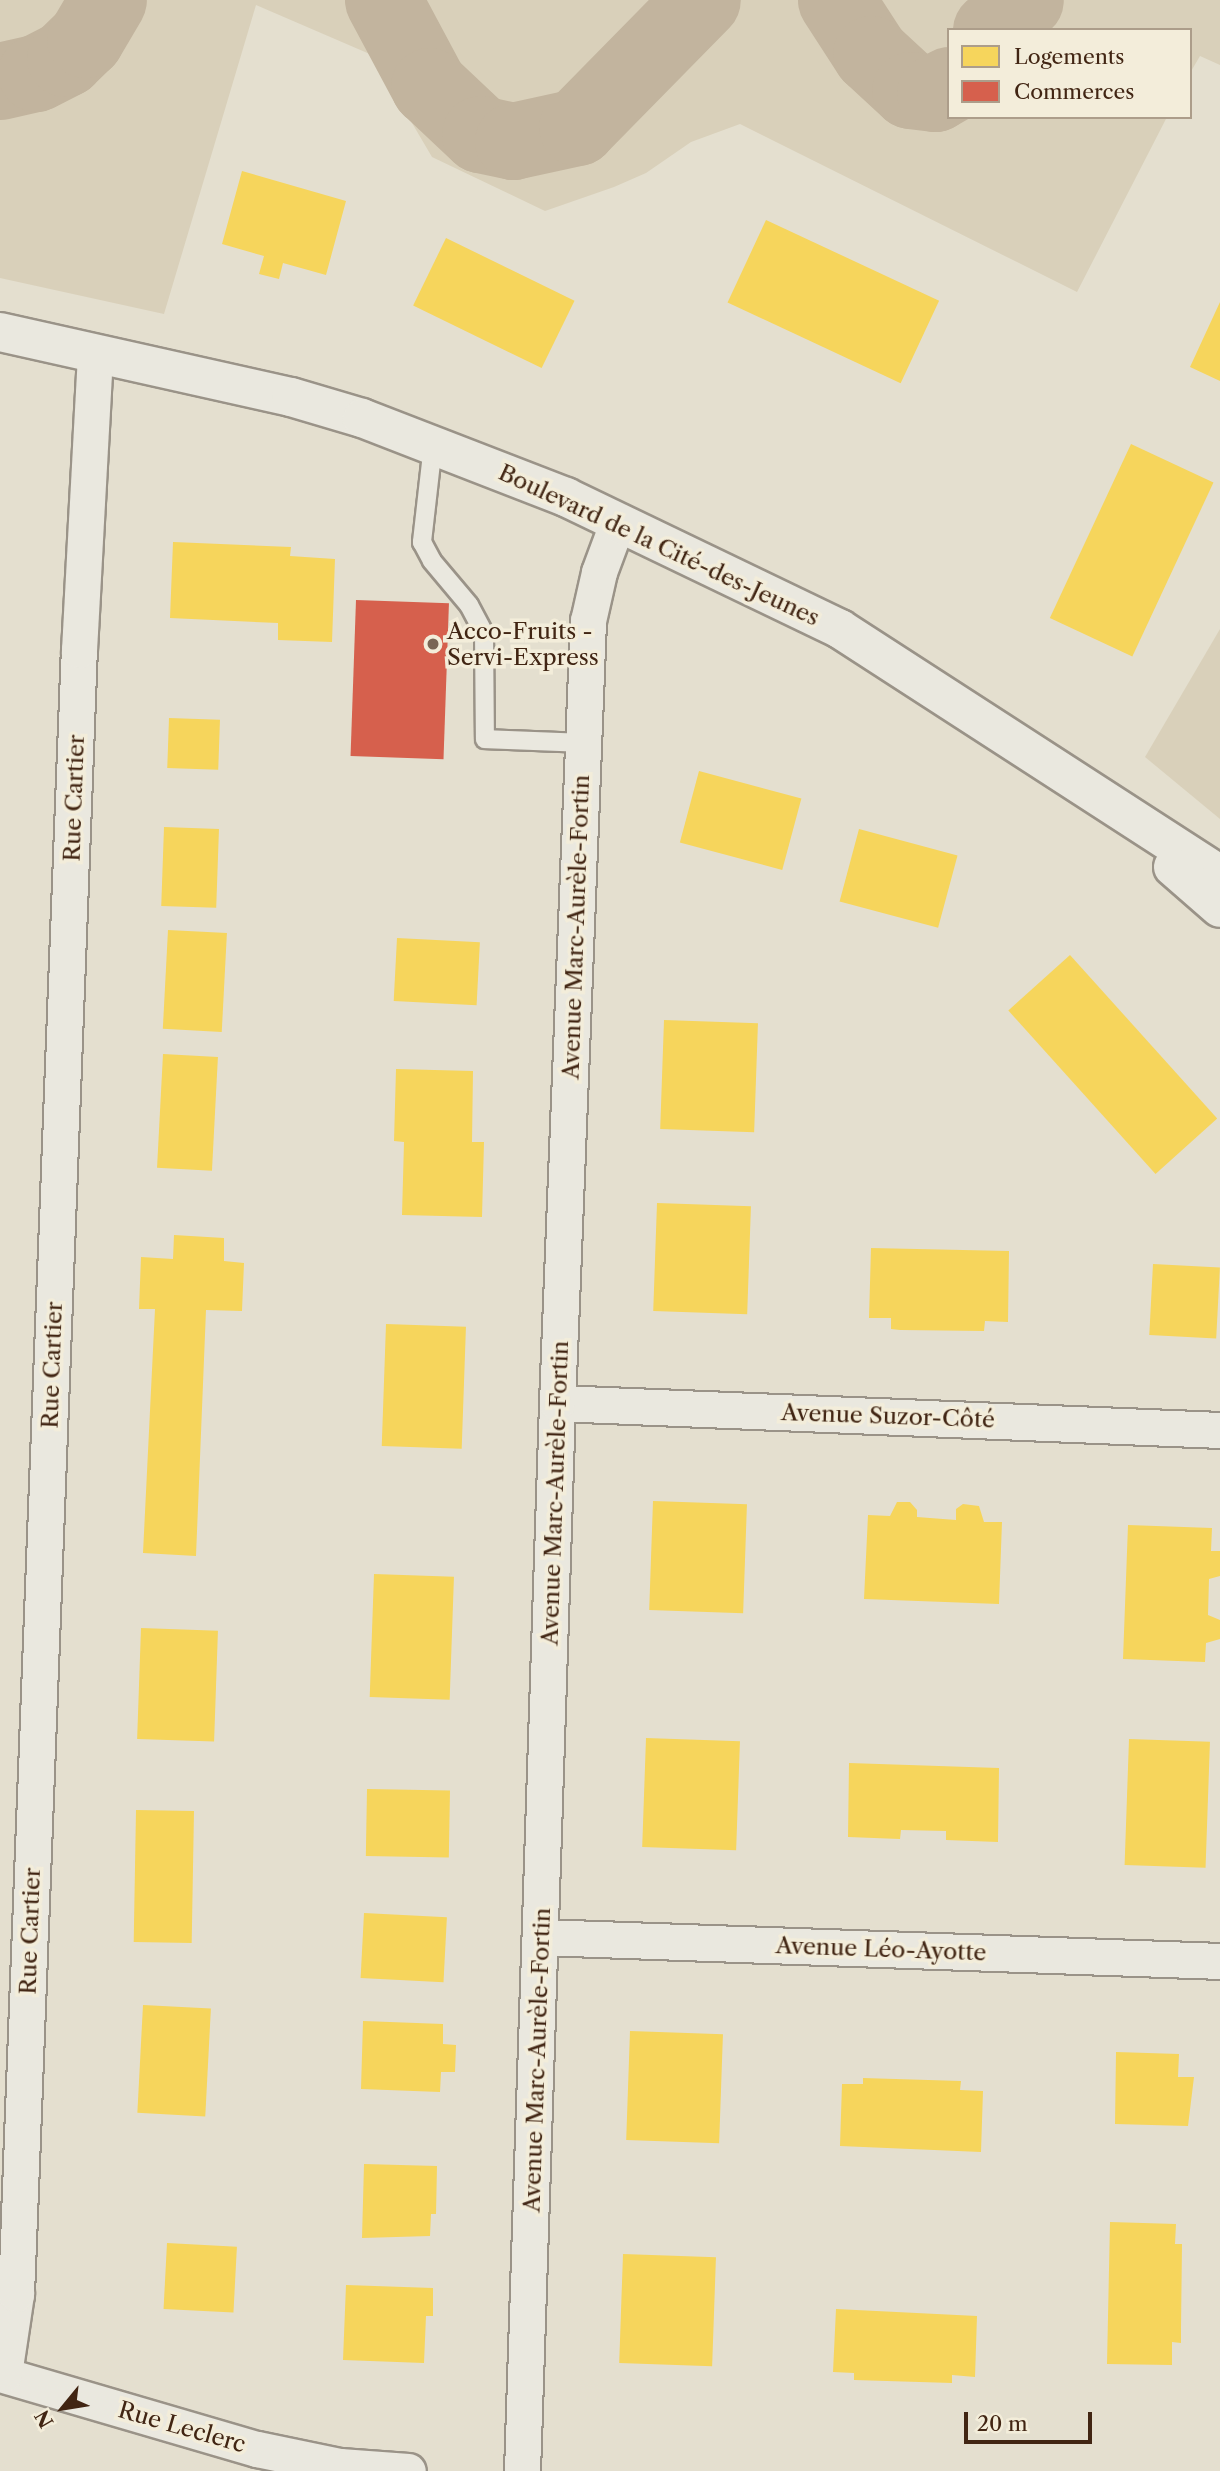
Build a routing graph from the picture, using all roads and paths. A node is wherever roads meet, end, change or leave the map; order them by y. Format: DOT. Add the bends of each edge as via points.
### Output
graph roads {
  1 [pos="0,332"];
  2 [pos="95,354"];
  3 [pos="433,445"];
  4 [pos="618,521"];
  5 [pos="583,743"];
  6 [pos="1079,785"];
  7 [pos="1220,875"];
  8 [pos="1220,908"];
  9 [pos="557,1403"];
  10 [pos="1220,1430"];
  11 [pos="541,1937"];
  12 [pos="1220,1961"];
  13 [pos="2,2374"];
  14 [pos="408,2471"];
  15 [pos="522,2471"];
  1 -- 2 [label="main road, Boulevard de la Cité-des-Jeunes"];
  2 -- 3 [label="main road, Boulevard de la Cité-des-Jeunes" via="291,397"];
  2 -- 13 [label="street, Rue Cartier" via="16,2294"];
  3 -- 4 [label="main road, Boulevard de la Cité-des-Jeunes"];
  3 -- 5 [label="lane" via="422,542 432,561 464,597 484,633 485,739"];
  4 -- 5 [label="street, Avenue Marc-Aurèle-Fortin" via="598,572 588,621"];
  4 -- 6 [label="main road, Boulevard de la Cité-des-Jeunes" via="840,629"];
  5 -- 9 [label="street, Avenue Marc-Aurèle-Fortin"];
  6 -- 7 [label="main road, Boulevard de la Cité-des-Jeunes"];
  6 -- 8 [label="main road, Boulevard de la Cité-des-Jeunes"];
  9 -- 10 [label="street, Avenue Suzor-Côté"];
  9 -- 11 [label="street, Avenue Marc-Aurèle-Fortin"];
  11 -- 12 [label="street, Avenue Léo-Ayotte"];
  11 -- 15 [label="street, Avenue Marc-Aurèle-Fortin"];
  13 -- 14 [label="street, Rue Leclerc" via="257,2449 340,2466"];
}
